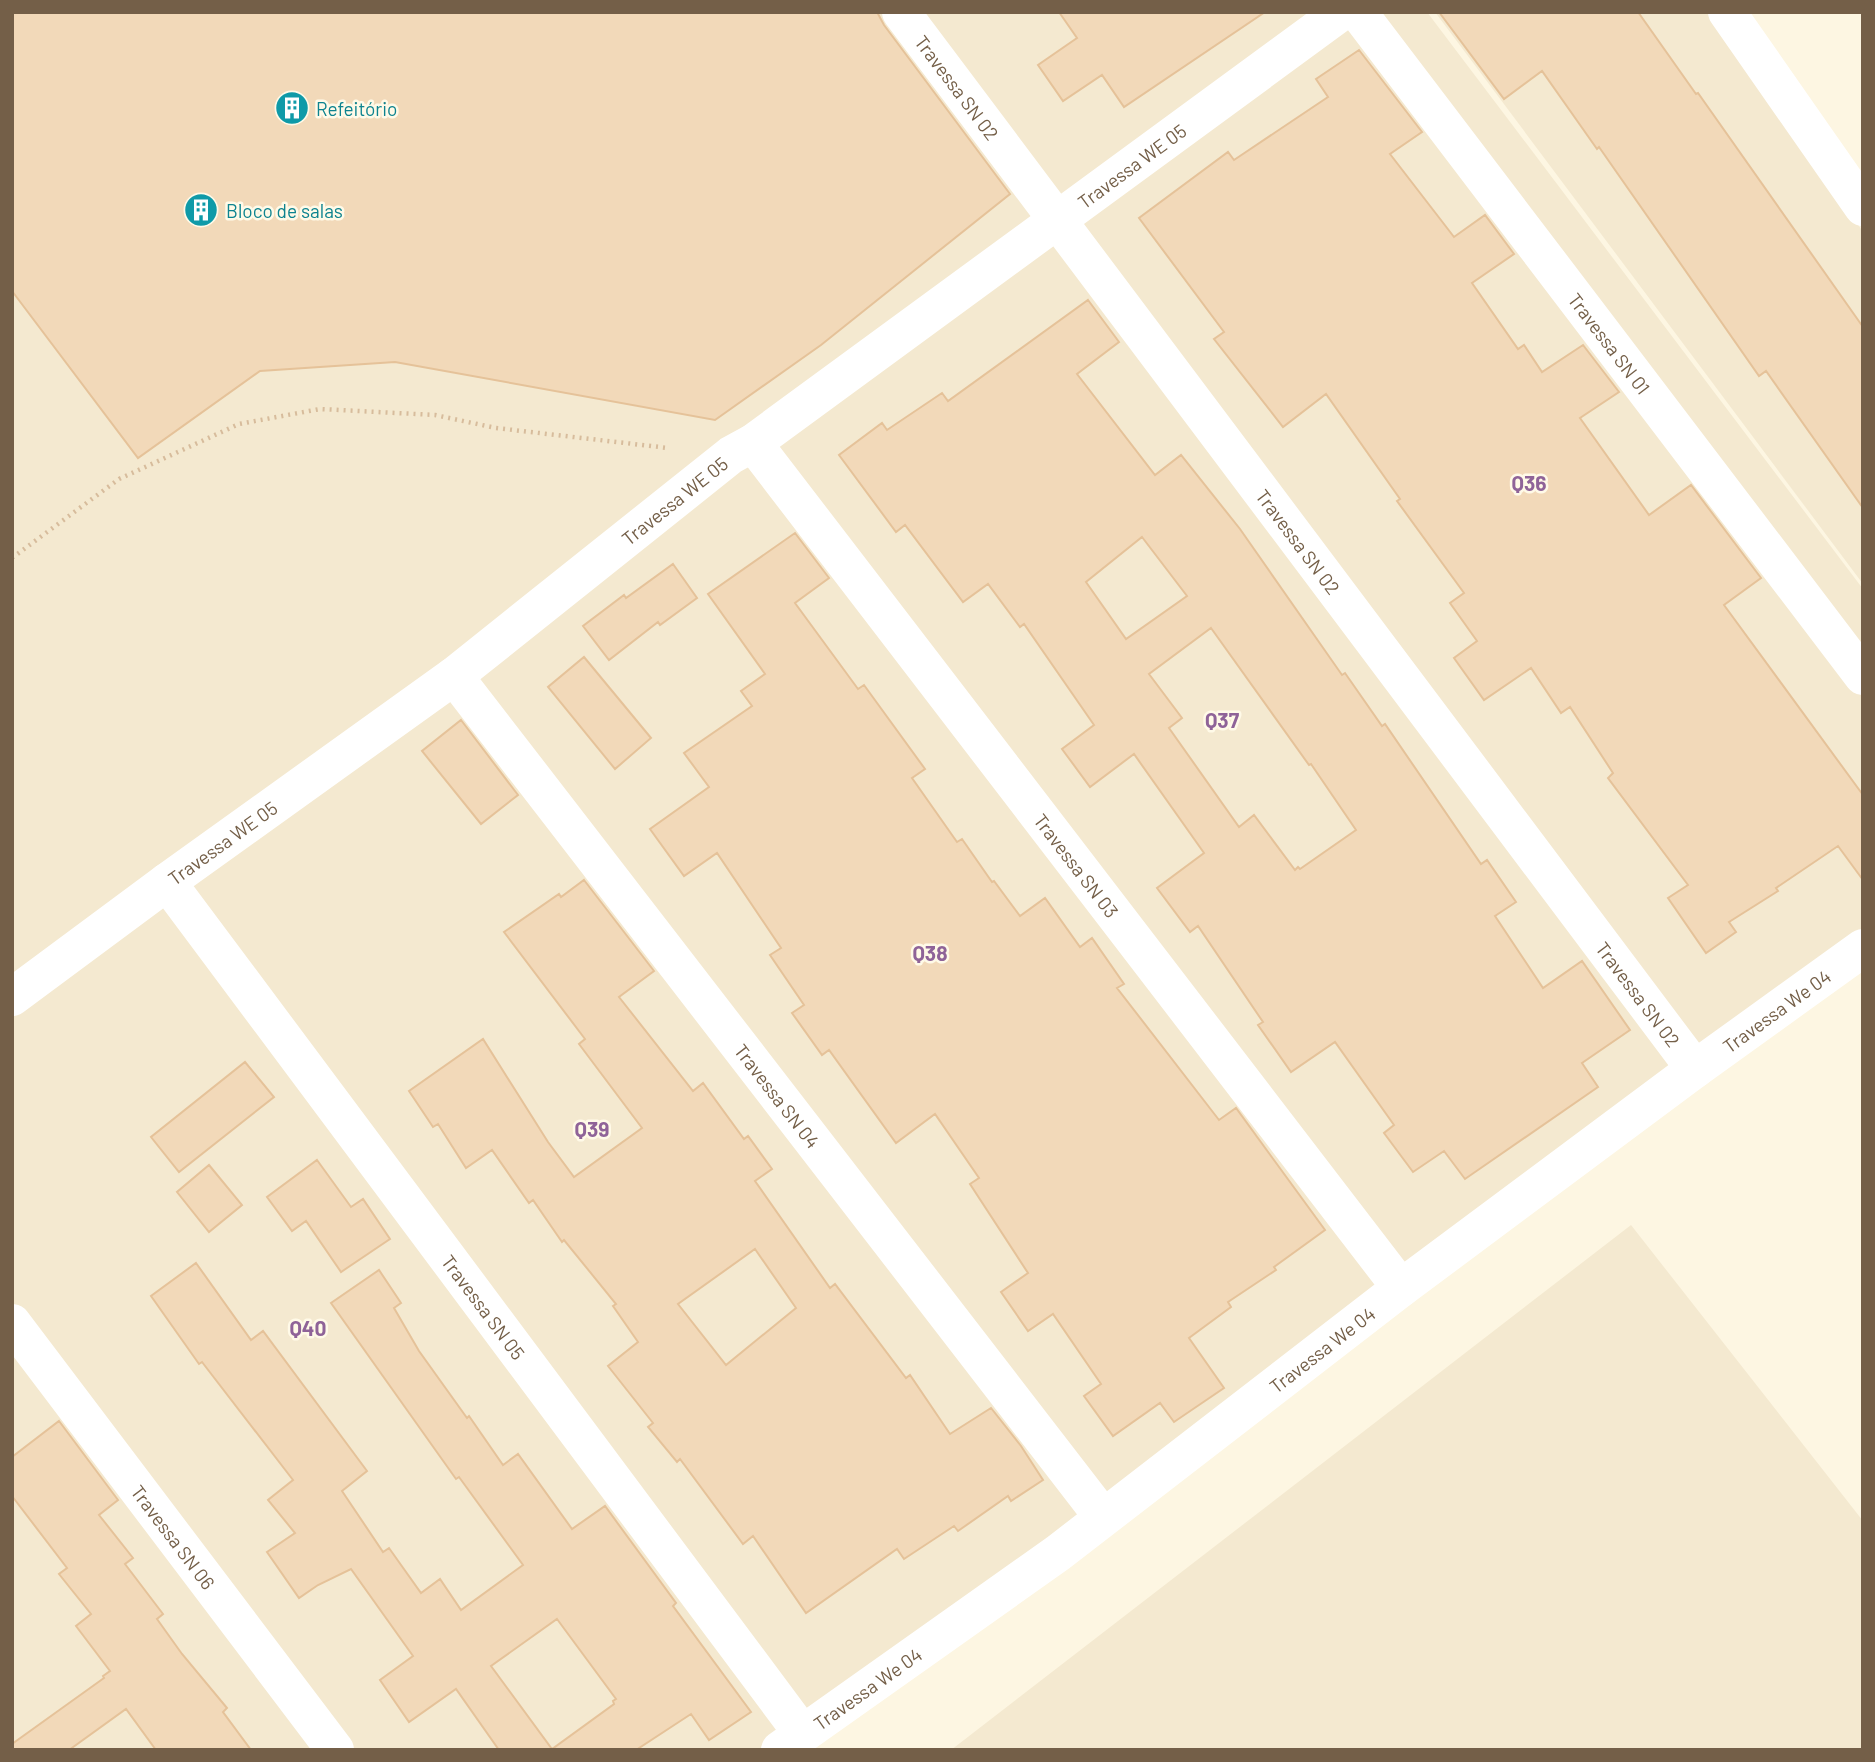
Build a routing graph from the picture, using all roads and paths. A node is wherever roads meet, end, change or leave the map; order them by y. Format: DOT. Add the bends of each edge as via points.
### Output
graph roads {
  1 [pos="901,12"];
  2 [pos="1341,12"];
  3 [pos="1358,12"];
  4 [pos="1727,12"];
  5 [pos="1863,207"];
  6 [pos="1056,219"];
  7 [pos="742,449"];
  8 [pos="12,558"];
  9 [pos="454,676"];
  10 [pos="1863,676"];
  11 [pos="167,882"];
  12 [pos="1863,948"];
  13 [pos="12,997"];
  14 [pos="1695,1069"];
  15 [pos="1401,1287"];
  16 [pos="12,1323"];
  17 [pos="1103,1517"];
  18 [pos="791,1741"];
  19 [pos="335,1750"];
  1 -- 6 [label="street, Travessa SN 02"];
  2 -- 6 [label="street, Travessa WE 05"];
  3 -- 10 [label="street, Travessa SN 01"];
  4 -- 5 [label="street"];
  6 -- 7 [label="street, Travessa WE 05"];
  6 -- 14 [label="street, Travessa SN 02"];
  7 -- 8 [label="path" via="496,428 435,415 320,409 239,424 119,478"];
  7 -- 9 [label="street, Travessa WE 05"];
  7 -- 15 [label="street, Travessa SN 03"];
  9 -- 11 [label="street, Travessa WE 05"];
  9 -- 17 [label="street, Travessa SN 04"];
  11 -- 13 [label="street, Travessa WE 05"];
  11 -- 18 [label="street, Travessa SN 05"];
  12 -- 14 [label="street, Travessa We 04"];
  14 -- 15 [label="street, Travessa We 04"];
  15 -- 17 [label="street, Travessa We 04"];
  16 -- 19 [label="street, Travessa SN 06"];
  17 -- 18 [label="street, Travessa We 04"];
}
